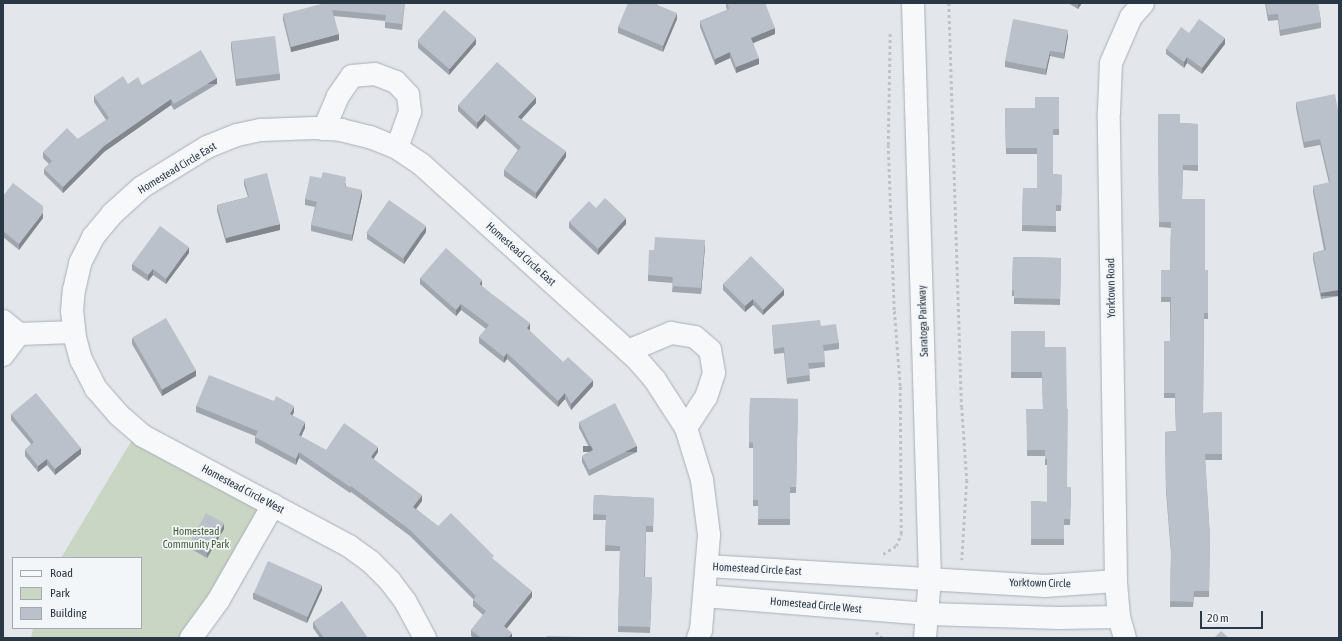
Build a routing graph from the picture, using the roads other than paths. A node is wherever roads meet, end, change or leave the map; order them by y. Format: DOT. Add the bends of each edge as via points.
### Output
graph roads {
  1 [pos="913,3"];
  2 [pos="1144,3"];
  3 [pos="324,128"];
  4 [pos="397,148"];
  5 [pos="11,328"];
  6 [pos="74,332"];
  7 [pos="628,351"];
  8 [pos="3,355"];
  9 [pos="686,428"];
  10 [pos="274,505"];
  11 [pos="707,566"];
  12 [pos="930,578"];
  13 [pos="1116,582"];
  14 [pos="704,596"];
  15 [pos="928,614"];
  16 [pos="1119,617"];
  17 [pos="191,638"];
  18 [pos="425,638"];
  19 [pos="698,638"];
  20 [pos="925,638"];
  21 [pos="1125,638"];
  1 -- 12 [label="street, Saratoga Parkway"];
  2 -- 13 [label="street, Yorktown Road" via="1131,17 1111,63 1109,112"];
  3 -- 4 [label="street, Homestead Circle East" via="370,137"];
  3 -- 4 [label="street" via="338,96 352,76 374,74 396,82 408,94 410,112"];
  3 -- 6 [label="street, Homestead Circle East" via="261,130 237,135 207,147 142,187 112,214 93,237 80,263 74,290"];
  4 -- 7 [label="street, Homestead Circle East" via="421,164"];
  5 -- 6 [label="street"];
  5 -- 8 [label="street"];
  6 -- 10 [label="street, Homestead Circle West" via="81,360 96,389 118,414 143,436"];
  7 -- 9 [label="street, Homestead Circle East" via="655,380"];
  7 -- 9 [label="street" via="671,333 695,337 710,350 714,373 706,397"];
  9 -- 11 [label="street, Homestead Circle East" via="706,500 709,535"];
  10 -- 17 [label="street" via="218,601"];
  10 -- 18 [label="street, Homestead Circle West" via="350,546 371,562 405,601"];
  11 -- 12 [label="street, Homestead Circle East"];
  11 -- 14 [label="street"];
  12 -- 13 [label="street, Yorktown Circle" via="1045,586"];
  12 -- 15 [label="street, Saratoga Parkway"];
  13 -- 16 [label="street"];
  14 -- 15 [label="street, Homestead Circle West"];
  14 -- 19 [label="street"];
  15 -- 16 [label="street"];
  15 -- 20 [label="street, Saratoga Parkway"];
  16 -- 21 [label="street"];
}
